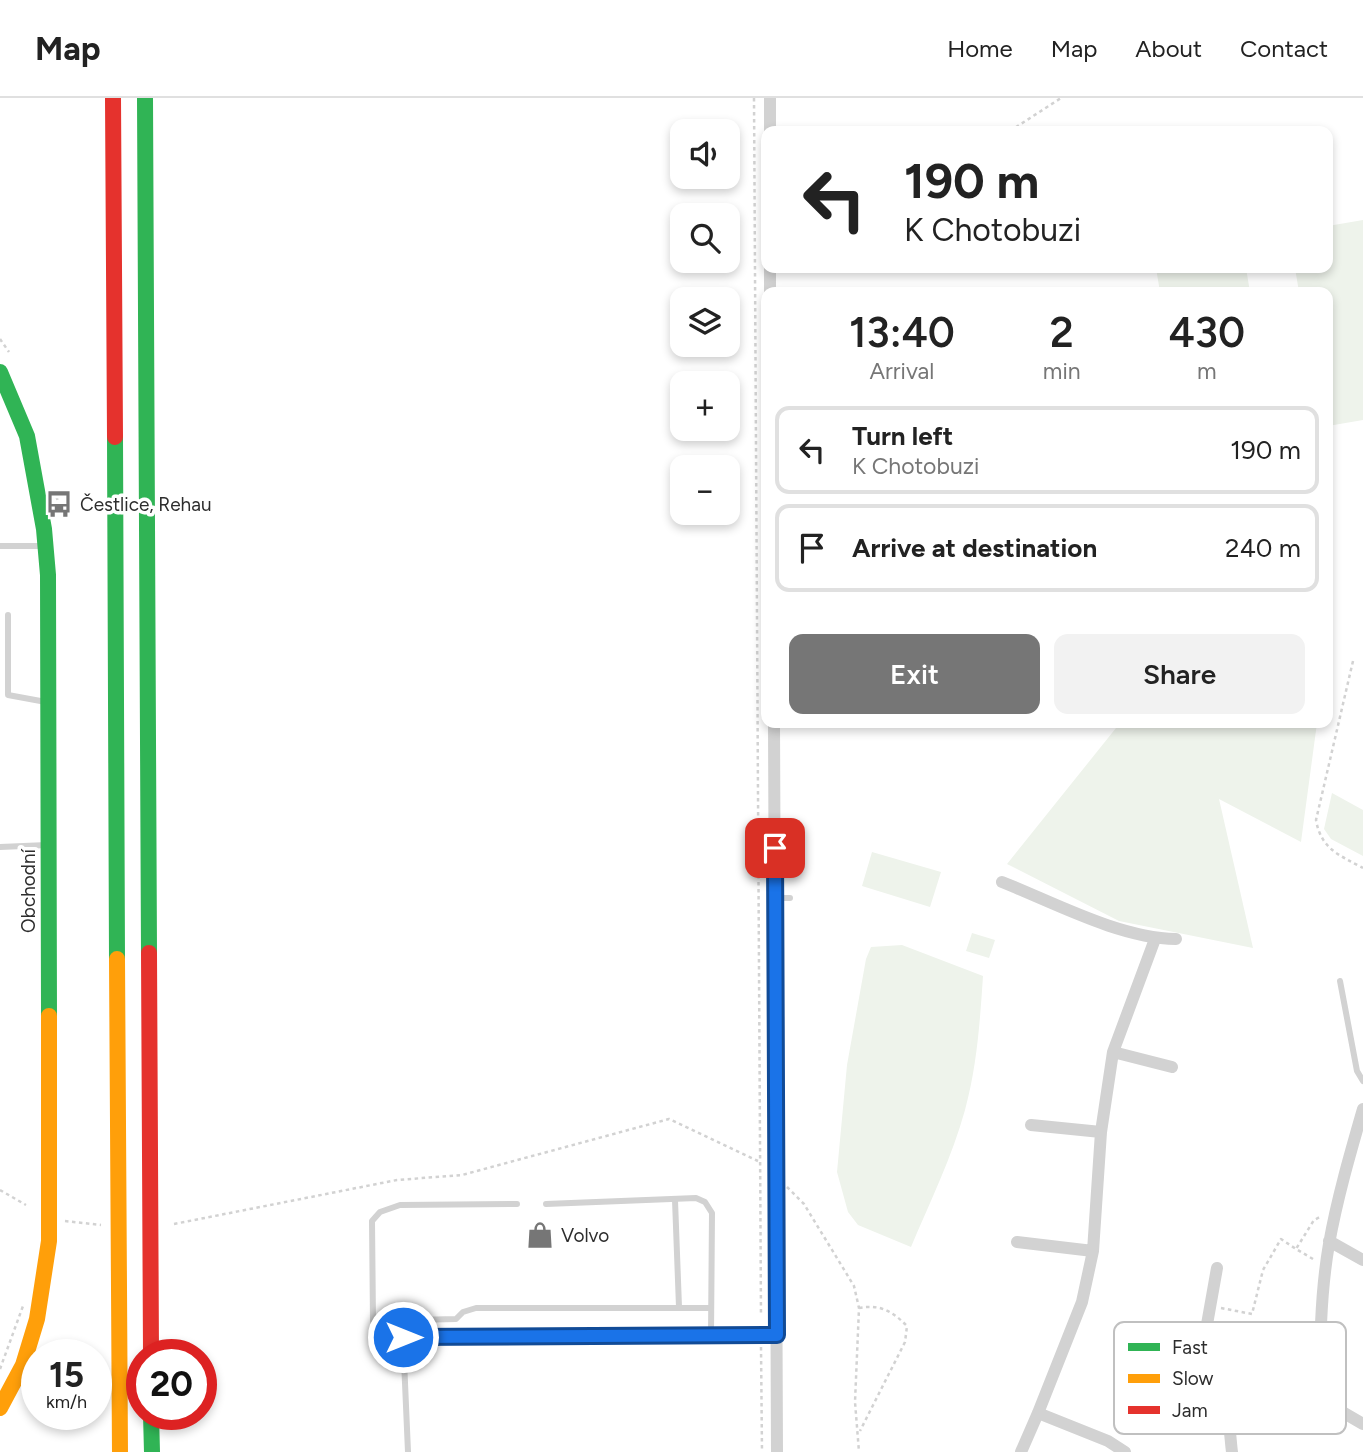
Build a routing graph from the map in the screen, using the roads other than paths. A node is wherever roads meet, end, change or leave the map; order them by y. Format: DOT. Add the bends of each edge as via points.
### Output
graph roads {
  1 [pos="113,98"];
  2 [pos="145,98"];
  3 [pos="770,98"];
  4 [pos="770,126"];
  5 [pos="0,372"];
  6 [pos="7,402"];
  7 [pos="0,546"];
  8 [pos="46,546"];
  9 [pos="8,615"];
  10 [pos="48,702"];
  11 [pos="774,728"];
  12 [pos="49,845"];
  13 [pos="0,847"];
  14 [pos="1002,882"];
  15 [pos="775,898"];
  16 [pos="790,898"];
  17 [pos="1155,939"];
  18 [pos="1176,939"];
  19 [pos="1340,981"];
  20 [pos="1113,1052"];
  21 [pos="1172,1067"];
  22 [pos="1363,1082"];
  23 [pos="1363,1110"];
  24 [pos="1031,1125"];
  25 [pos="1101,1132"];
  26 [pos="675,1200"];
  27 [pos="517,1204"];
  28 [pos="546,1204"];
  29 [pos="1329,1241"];
  30 [pos="1017,1242"];
  31 [pos="1093,1251"];
  32 [pos="1363,1259"];
  33 [pos="1217,1268"];
  34 [pos="679,1307"];
  35 [pos="712,1308"];
  36 [pos="373,1321"];
  37 [pos="1207,1322"];
  38 [pos="1321,1322"];
  39 [pos="711,1335"];
  40 [pos="777,1335"];
  41 [pos="403,1337"];
  42 [pos="151,1339"];
  43 [pos="0,1406"];
  44 [pos="1038,1413"];
  45 [pos="1346,1414"];
  46 [pos="1363,1424"];
  47 [pos="151,1430"];
  48 [pos="1229,1434"];
  49 [pos="120,1452"];
  50 [pos="152,1452"];
  51 [pos="408,1452"];
  52 [pos="777,1452"];
  53 [pos="1021,1452"];
  54 [pos="1125,1452"];
  55 [pos="1232,1452"];
  1 -- 49 [label="main road"];
  2 -- 42 [label="main road"];
  3 -- 4 [label="street"];
  5 -- 6 [label="main road, Obchodní"];
  6 -- 8 [label="main road, Obchodní" via="27,436"];
  7 -- 8 [label="lane"];
  8 -- 10 [label="main road, Obchodní"];
  9 -- 10 [label="lane" via="8,695"];
  10 -- 12 [label="main road, Obchodní"];
  11 -- 15 [label="street"];
  12 -- 13 [label="lane"];
  12 -- 43 [label="main road, Obchodní" via="48,1241 37,1319 23,1365"];
  14 -- 17 [label="street" via="1094,922"];
  15 -- 16 [label="lane"];
  15 -- 40 [label="street"];
  17 -- 18 [label="street"];
  17 -- 20 [label="street"];
  19 -- 22 [label="lane"];
  20 -- 21 [label="street"];
  20 -- 25 [label="street"];
  23 -- 29 [label="street"];
  24 -- 25 [label="street"];
  25 -- 31 [label="street"];
  26 -- 28 [label="lane"];
  26 -- 34 [label="lane"];
  26 -- 35 [label="lane" via="696,1198 712,1213"];
  27 -- 36 [label="lane" via="400,1205 380,1212 372,1221"];
  29 -- 32 [label="street"];
  29 -- 38 [label="street"];
  30 -- 31 [label="street"];
  31 -- 44 [label="street" via="1082,1302"];
  33 -- 37 [label="street"];
  34 -- 35 [label="lane"];
  34 -- 36 [label="lane" via="475,1308 456,1319"];
  35 -- 39 [label="lane"];
  36 -- 41 [label="lane" via="376,1336"];
  39 -- 40 [label="lane"];
  39 -- 41 [label="lane"];
  40 -- 52 [label="street"];
  41 -- 51 [label="lane"];
  44 -- 53 [label="street"];
  44 -- 54 [label="street"];
  45 -- 46 [label="street"];
  47 -- 50 [label="main road"];
  48 -- 55 [label="street"];
}
